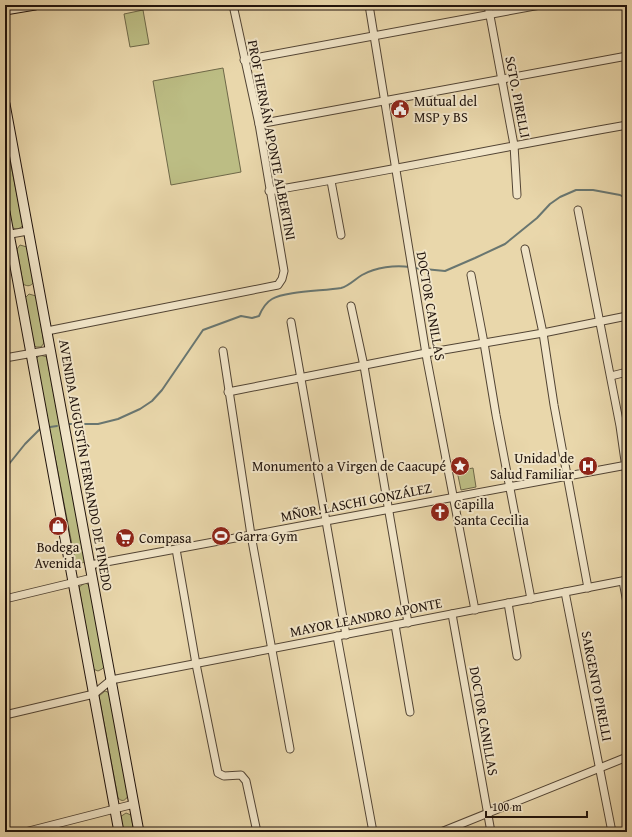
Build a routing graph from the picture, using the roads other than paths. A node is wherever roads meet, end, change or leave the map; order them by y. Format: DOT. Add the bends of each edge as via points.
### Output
graph roads {
  1 [pos="35,5"];
  2 [pos="233,5"];
  3 [pos="368,5"];
  4 [pos="488,5"];
  5 [pos="540,5"];
  6 [pos="5,10"];
  7 [pos="490,14"];
  8 [pos="374,36"];
  9 [pos="627,56"];
  10 [pos="244,60"];
  11 [pos="501,80"];
  12 [pos="385,101"];
  13 [pos="5,104"];
  14 [pos="259,124"];
  15 [pos="627,125"];
  16 [pos="514,145"];
  17 [pos="396,168"];
  18 [pos="331,181"];
  19 [pos="269,191"];
  20 [pos="517,195"];
  21 [pos="578,210"];
  22 [pos="5,212"];
  23 [pos="28,231"];
  24 [pos="7,235"];
  25 [pos="341,235"];
  26 [pos="525,249"];
  27 [pos="471,275"];
  28 [pos="351,306"];
  29 [pos="627,316"];
  30 [pos="600,321"];
  31 [pos="291,322"];
  32 [pos="47,331"];
  33 [pos="543,333"];
  34 [pos="484,343"];
  35 [pos="50,350"];
  36 [pos="222,351"];
  37 [pos="31,353"];
  38 [pos="426,353"];
  39 [pos="5,358"];
  40 [pos="364,366"];
  41 [pos="627,372"];
  42 [pos="611,376"];
  43 [pos="300,377"];
  44 [pos="228,392"];
  45 [pos="624,425"];
  46 [pos="626,466"];
  47 [pos="627,475"];
  48 [pos="567,476"];
  49 [pos="510,487"];
  50 [pos="453,497"];
  51 [pos="389,509"];
  52 [pos="326,521"];
  53 [pos="251,535"];
  54 [pos="176,549"];
  55 [pos="90,565"];
  56 [pos="92,578"];
  57 [pos="625,580"];
  58 [pos="74,583"];
  59 [pos="588,588"];
  60 [pos="565,592"];
  61 [pos="5,599"];
  62 [pos="531,599"];
  63 [pos="508,603"];
  64 [pos="627,603"];
  65 [pos="475,610"];
  66 [pos="452,614"];
  67 [pos="408,622"];
  68 [pos="395,625"];
  69 [pos="346,635"];
  70 [pos="337,636"];
  71 [pos="271,649"];
  72 [pos="517,656"];
  73 [pos="196,664"];
  74 [pos="111,680"];
  75 [pos="94,694"];
  76 [pos="410,712"];
  77 [pos="5,715"];
  78 [pos="290,749"];
  79 [pos="627,757"];
  80 [pos="600,768"];
  81 [pos="134,804"];
  82 [pos="115,809"];
  83 [pos="487,813"];
  84 [pos="25,832"];
  85 [pos="119,832"];
  86 [pos="139,832"];
  87 [pos="257,832"];
  88 [pos="373,832"];
  89 [pos="441,832"];
  90 [pos="491,832"];
  91 [pos="612,832"];
  1 -- 6 [label="street"];
  2 -- 10 [label="street, PROF HERNÁN APONTE ALBERTINI"];
  3 -- 8 [label="street, DOCTOR CANILLAS"];
  4 -- 7 [label="street, SGTO. PIRELLI"];
  5 -- 7 [label="street"];
  7 -- 8 [label="street"];
  7 -- 11 [label="street, SGTO. PIRELLI"];
  8 -- 10 [label="street"];
  8 -- 12 [label="street, DOCTOR CANILLAS"];
  9 -- 11 [label="street"];
  10 -- 14 [label="street, PROF HERNÁN APONTE ALBERTINI"];
  11 -- 12 [label="street"];
  11 -- 16 [label="street, SGTO. PIRELLI"];
  12 -- 14 [label="street"];
  12 -- 17 [label="street, DOCTOR CANILLAS"];
  13 -- 23 [label="street, AVENIDA AUGUSTÍN FERNANDO DE PINEDO"];
  14 -- 19 [label="street, PROF HERNÁN APONTE ALBERTINI"];
  15 -- 16 [label="street"];
  16 -- 17 [label="street"];
  16 -- 20 [label="street, SGTO. PIRELLI"];
  17 -- 18 [label="street"];
  17 -- 38 [label="street, DOCTOR CANILLAS"];
  18 -- 19 [label="street"];
  18 -- 25 [label="street"];
  19 -- 32 [label="street, PROF HERNÁN APONTE ALBERTINI" via="284,271 278,285"];
  21 -- 30 [label="street"];
  22 -- 24 [label="street"];
  23 -- 24 [label="street"];
  23 -- 32 [label="street, AVENIDA AUGUSTÍN FERNANDO DE PINEDO"];
  24 -- 37 [label="street"];
  26 -- 33 [label="street"];
  27 -- 34 [label="street"];
  28 -- 40 [label="street"];
  29 -- 30 [label="street"];
  30 -- 33 [label="street"];
  30 -- 42 [label="street"];
  31 -- 43 [label="street"];
  32 -- 35 [label="street, AVENIDA AUGUSTÍN FERNANDO DE PINEDO"];
  33 -- 34 [label="street"];
  33 -- 48 [label="street"];
  34 -- 38 [label="street"];
  34 -- 49 [label="street"];
  35 -- 37 [label="street"];
  35 -- 55 [label="street, AVENIDA AUGUSTÍN FERNANDO DE PINEDO"];
  36 -- 44 [label="street"];
  37 -- 39 [label="street"];
  37 -- 58 [label="street"];
  38 -- 40 [label="street"];
  38 -- 50 [label="street, DOCTOR CANILLAS"];
  40 -- 43 [label="street"];
  40 -- 51 [label="street"];
  41 -- 42 [label="street"];
  42 -- 45 [label="street"];
  43 -- 44 [label="street"];
  43 -- 52 [label="street"];
  44 -- 53 [label="street"];
  45 -- 46 [label="street"];
  46 -- 47 [label="street"];
  46 -- 48 [label="street, MÑOR. LASCHI GONZÁLEZ"];
  48 -- 49 [label="street, MÑOR. LASCHI GONZÁLEZ"];
  48 -- 59 [label="street"];
  49 -- 50 [label="street, MÑOR. LASCHI GONZÁLEZ"];
  49 -- 62 [label="street"];
  50 -- 51 [label="street, MÑOR. LASCHI GONZÁLEZ"];
  50 -- 65 [label="street, DOCTOR CANILLAS"];
  51 -- 52 [label="street, MÑOR. LASCHI GONZÁLEZ"];
  51 -- 67 [label="street"];
  52 -- 53 [label="street, MÑOR. LASCHI GONZÁLEZ"];
  52 -- 69 [label="street"];
  53 -- 54 [label="street, MÑOR. LASCHI GONZÁLEZ"];
  53 -- 71 [label="street"];
  54 -- 55 [label="street, MÑOR. LASCHI GONZÁLEZ"];
  54 -- 73 [label="street"];
  55 -- 56 [label="street, AVENIDA AUGUSTÍN FERNANDO DE PINEDO"];
  56 -- 58 [label="street"];
  56 -- 74 [label="street, AVENIDA AUGUSTÍN FERNANDO DE PINEDO"];
  57 -- 59 [label="street, MAYOR LEANDRO APONTE"];
  57 -- 64 [label="street"];
  58 -- 61 [label="street"];
  58 -- 75 [label="street"];
  59 -- 60 [label="street, MAYOR LEANDRO APONTE"];
  60 -- 62 [label="street, MAYOR LEANDRO APONTE"];
  60 -- 80 [label="street, SARGENTO PIRELLI"];
  62 -- 63 [label="street, MAYOR LEANDRO APONTE"];
  63 -- 65 [label="street, MAYOR LEANDRO APONTE"];
  63 -- 72 [label="street"];
  65 -- 66 [label="street, MAYOR LEANDRO APONTE"];
  66 -- 67 [label="street, MAYOR LEANDRO APONTE"];
  66 -- 83 [label="street, DOCTOR CANILLAS"];
  67 -- 68 [label="street, MAYOR LEANDRO APONTE"];
  68 -- 69 [label="street, MAYOR LEANDRO APONTE"];
  68 -- 76 [label="street"];
  69 -- 70 [label="street, MAYOR LEANDRO APONTE"];
  70 -- 71 [label="street, MAYOR LEANDRO APONTE"];
  70 -- 88 [label="street"];
  71 -- 73 [label="street, MAYOR LEANDRO APONTE"];
  71 -- 78 [label="street"];
  73 -- 74 [label="street, MAYOR LEANDRO APONTE"];
  73 -- 87 [label="street" via="218,773 224,776 240,775 246,781"];
  74 -- 75 [label="street"];
  74 -- 81 [label="street, AVENIDA AUGUSTÍN FERNANDO DE PINEDO"];
  75 -- 77 [label="street"];
  75 -- 82 [label="street"];
  79 -- 80 [label="street"];
  80 -- 83 [label="street"];
  80 -- 91 [label="street, SARGENTO PIRELLI"];
  81 -- 82 [label="street"];
  81 -- 86 [label="street, AVENIDA AUGUSTÍN FERNANDO DE PINEDO"];
  82 -- 84 [label="street"];
  82 -- 85 [label="street"];
  83 -- 89 [label="street"];
  83 -- 90 [label="street, DOCTOR CANILLAS"];
}
